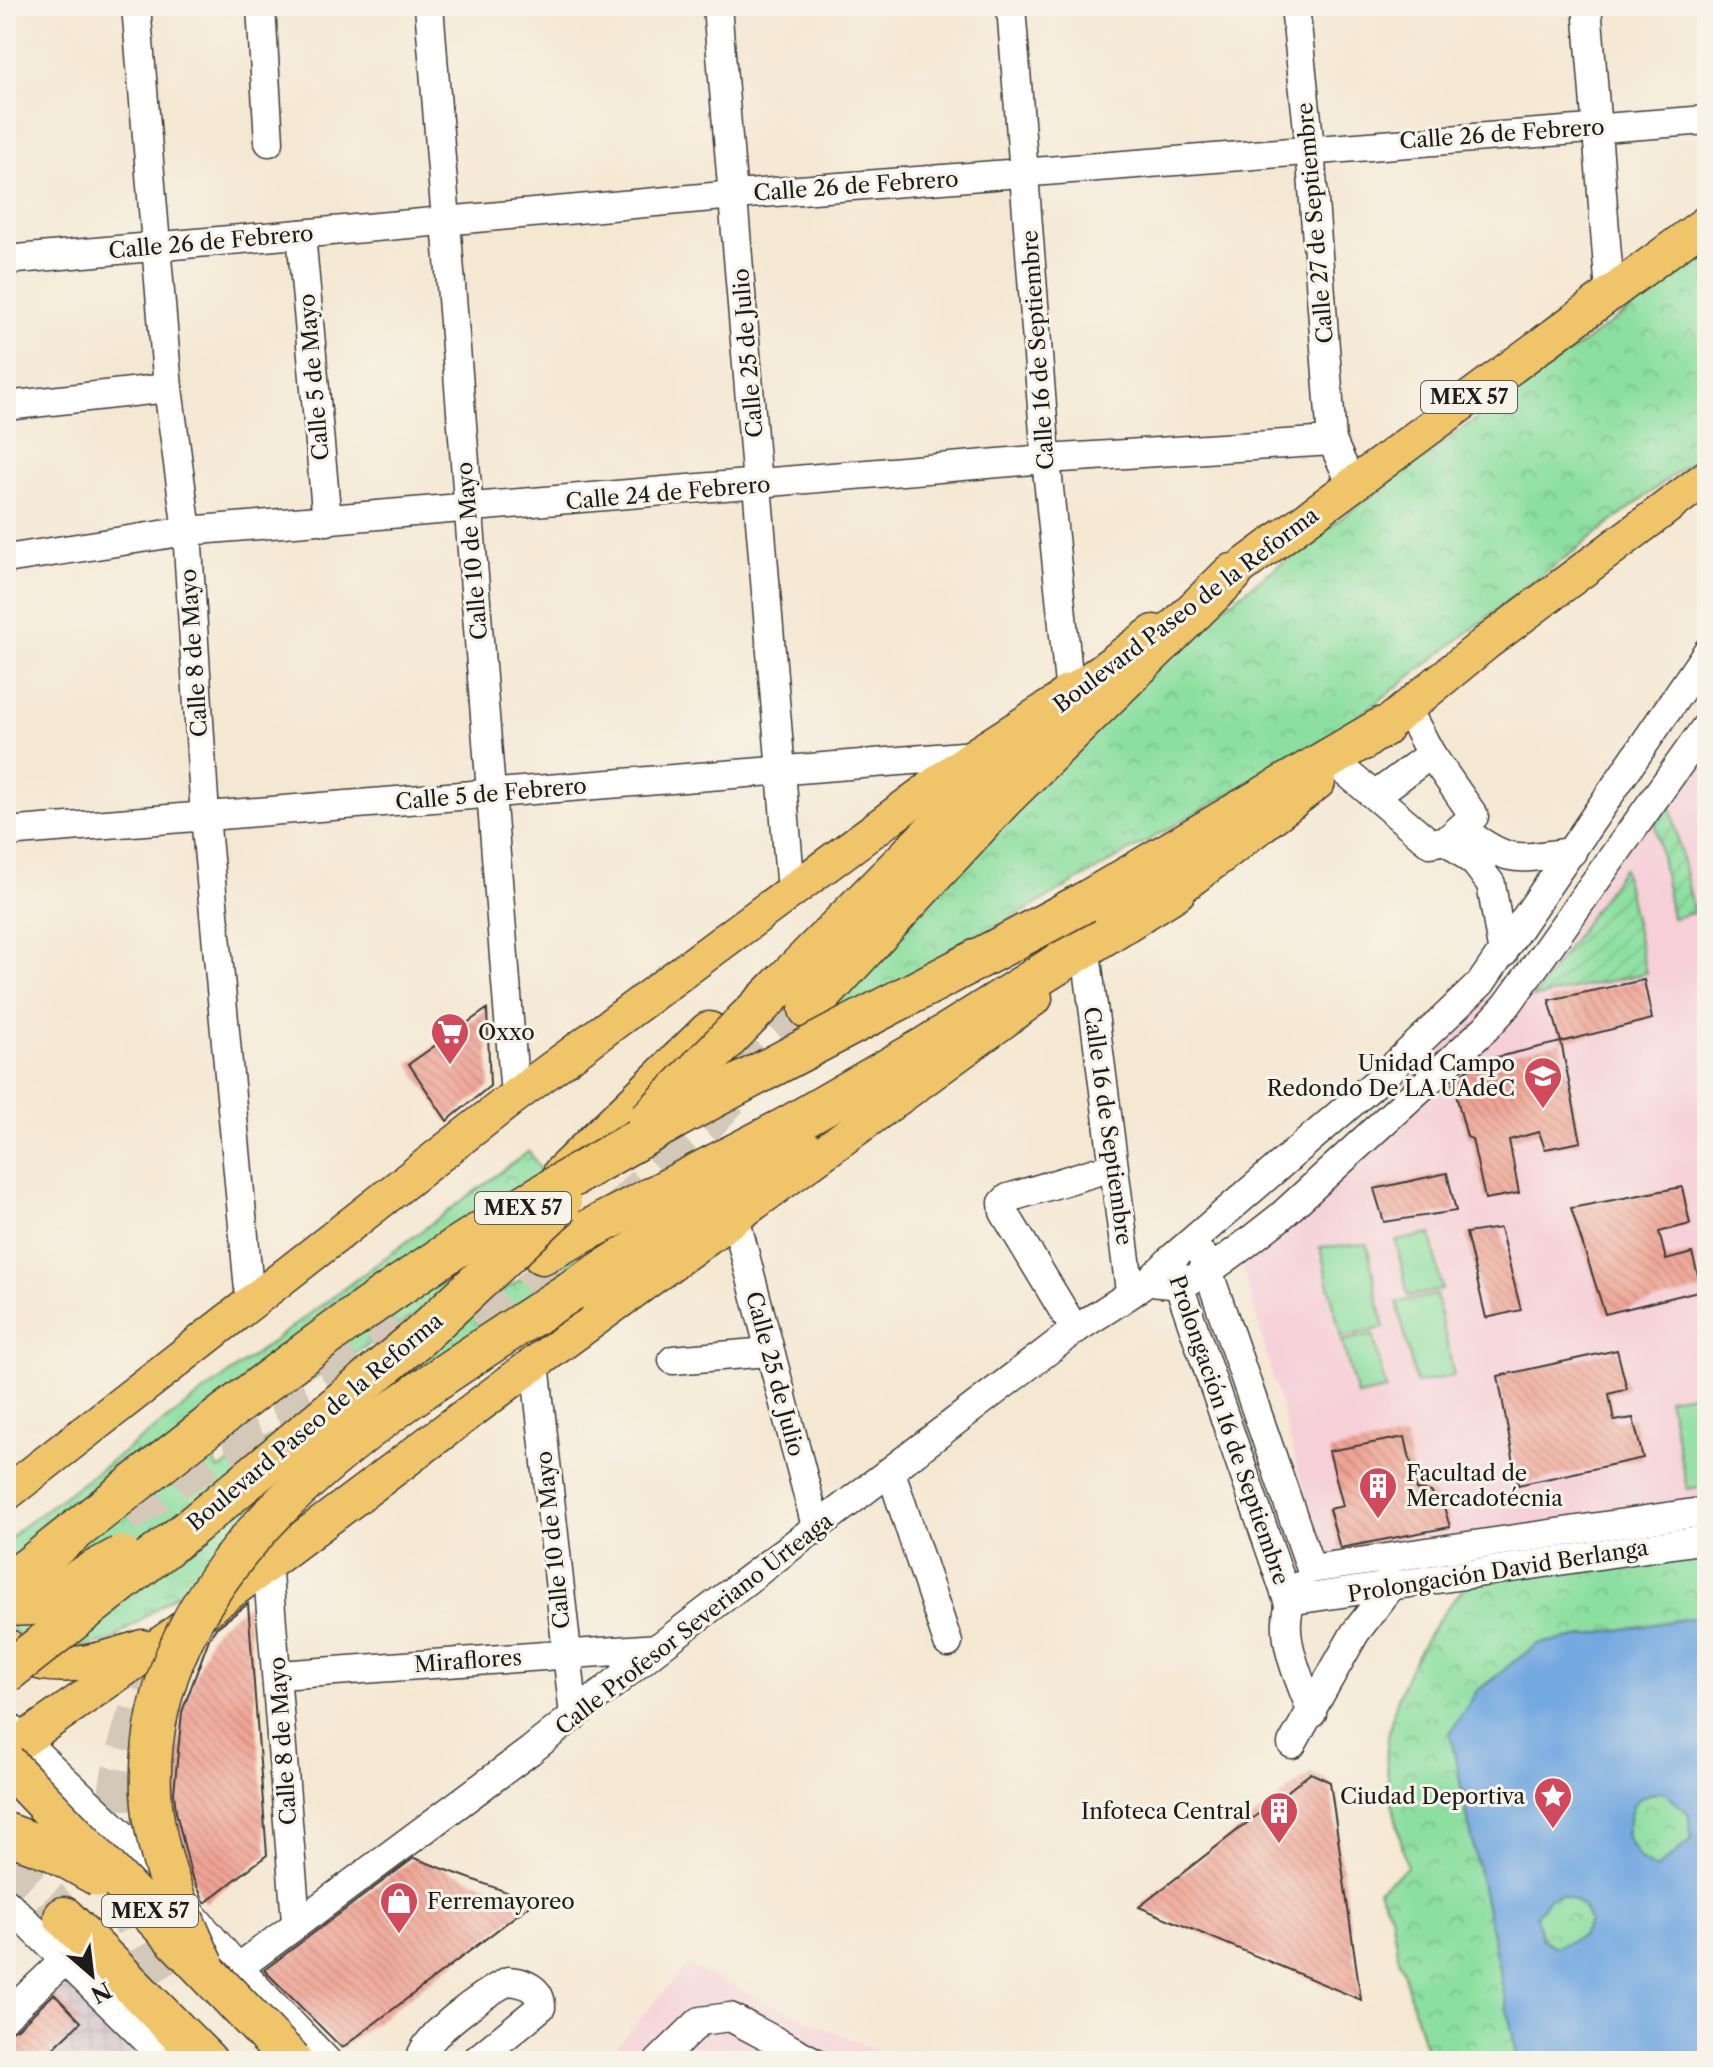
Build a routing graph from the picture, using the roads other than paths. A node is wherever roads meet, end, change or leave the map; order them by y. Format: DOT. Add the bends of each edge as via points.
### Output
graph roads {
  1 [pos="136,6"];
  2 [pos="261,6"];
  3 [pos="429,6"];
  4 [pos="717,6"];
  5 [pos="1011,6"];
  6 [pos="1295,6"];
  7 [pos="1587,6"];
  8 [pos="1707,120"];
  9 [pos="1597,126"];
  10 [pos="269,142"];
  11 [pos="1310,148"];
  12 [pos="1025,173"];
  13 [pos="735,195"];
  14 [pos="446,222"];
  15 [pos="1707,222"];
  16 [pos="301,234"];
  17 [pos="156,246"];
  18 [pos="6,260"];
  19 [pos="1610,293"];
  20 [pos="168,388"];
  21 [pos="6,406"];
  22 [pos="1332,441"];
  23 [pos="1046,459"];
  24 [pos="1707,477"];
  25 [pos="1351,483"];
  26 [pos="759,486"];
  27 [pos="468,510"];
  28 [pos="327,521"];
  29 [pos="187,531"];
  30 [pos="6,559"];
  31 [pos="1232,574"];
  32 [pos="1707,652"];
  33 [pos="1070,694"];
  34 [pos="1667,711"];
  35 [pos="1395,718"];
  36 [pos="1706,727"];
  37 [pos="1431,754"];
  38 [pos="975,755"];
  39 [pos="1339,766"];
  40 [pos="781,769"];
  41 [pos="490,794"];
  42 [pos="1376,795"];
  43 [pos="205,816"];
  44 [pos="6,832"];
  45 [pos="1454,834"];
  46 [pos="1572,852"];
  47 [pos="1176,890"];
  48 [pos="791,891"];
  49 [pos="1503,954"];
  50 [pos="1087,960"];
  51 [pos="1481,983"];
  52 [pos="1507,1005"];
  53 [pos="809,1009"];
  54 [pos="1013,1014"];
  55 [pos="728,1025"];
  56 [pos="515,1096"];
  57 [pos="1112,1167"];
  58 [pos="735,1217"];
  59 [pos="1196,1241"];
  60 [pos="542,1254"];
  61 [pos="1210,1270"];
  62 [pos="1158,1280"];
  63 [pos="250,1301"];
  64 [pos="1075,1330"];
  65 [pos="768,1352"];
  66 [pos="673,1360"];
  67 [pos="535,1363"];
  68 [pos="891,1472"];
  69 [pos="9,1495"];
  70 [pos="1707,1511"];
  71 [pos="817,1530"];
  72 [pos="1707,1539"];
  73 [pos="1388,1559"];
  74 [pos="267,1562"];
  75 [pos="1311,1569"];
  76 [pos="6,1585"];
  77 [pos="1389,1589"];
  78 [pos="1288,1601"];
  79 [pos="6,1606"];
  80 [pos="172,1636"];
  81 [pos="948,1643"];
  82 [pos="6,1645"];
  83 [pos="658,1648"];
  84 [pos="566,1654"];
  85 [pos="6,1673"];
  86 [pos="279,1675"];
  87 [pos="1312,1713"];
  88 [pos="574,1716"];
  89 [pos="1292,1744"];
  90 [pos="10,1745"];
  91 [pos="99,1812"];
  92 [pos="6,1832"];
  93 [pos="141,1901"];
  94 [pos="6,1902"];
  95 [pos="64,1918"];
  96 [pos="296,1921"];
  97 [pos="65,1960"];
  98 [pos="221,1967"];
  99 [pos="172,1993"];
  100 [pos="6,2016"];
  101 [pos="168,2061"];
  102 [pos="207,2061"];
  103 [pos="239,2061"];
  104 [pos="292,2061"];
  105 [pos="327,2061"];
  106 [pos="420,2061"];
  107 [pos="475,2061"];
  108 [pos="659,2061"];
  109 [pos="813,2061"];
  1 -- 17 [label="street, Calle 8 de Mayo"];
  2 -- 10 [label="street"];
  3 -- 14 [label="street, Calle 10 de Mayo"];
  4 -- 13 [label="street, Calle 25 de Julio"];
  5 -- 12 [label="street, Calle 16 de Septiembre"];
  6 -- 11 [label="street, Calle 27 de Septiembre"];
  7 -- 9 [label="street"];
  8 -- 9 [label="street, Calle 26 de Febrero"];
  9 -- 11 [label="street, Calle 26 de Febrero"];
  9 -- 19 [label="street"];
  11 -- 12 [label="street, Calle 26 de Febrero"];
  11 -- 22 [label="street, Calle 27 de Septiembre"];
  12 -- 13 [label="street, Calle 26 de Febrero"];
  12 -- 23 [label="street, Calle 16 de Septiembre"];
  13 -- 14 [label="street, Calle 26 de Febrero"];
  13 -- 26 [label="street, Calle 25 de Julio"];
  14 -- 16 [label="street, Calle 26 de Febrero"];
  14 -- 27 [label="street, Calle 10 de Mayo"];
  15 -- 19 [label="main road, Boulevard Paseo de la Reforma / MEX 57"];
  16 -- 17 [label="street, Calle 26 de Febrero"];
  16 -- 28 [label="street, Calle 5 de Mayo"];
  17 -- 18 [label="street, Calle 26 de Febrero"];
  17 -- 20 [label="street, Calle 8 de Mayo"];
  19 -- 25 [label="main road, Boulevard Paseo de la Reforma / MEX 57"];
  20 -- 21 [label="street"];
  20 -- 29 [label="street, Calle 8 de Mayo"];
  22 -- 23 [label="street, Calle 24 de Febrero"];
  22 -- 25 [label="street"];
  23 -- 26 [label="street, Calle 24 de Febrero"];
  23 -- 33 [label="street, Calle 16 de Septiembre"];
  24 -- 35 [label="main road, MEX 57"];
  25 -- 31 [label="main road, Boulevard Paseo de la Reforma / MEX 57"];
  26 -- 27 [label="street, Calle 24 de Febrero"];
  26 -- 40 [label="street, Calle 25 de Julio"];
  27 -- 28 [label="street, Calle 24 de Febrero"];
  27 -- 41 [label="street, Calle 10 de Mayo"];
  28 -- 29 [label="street, Calle 24 de Febrero"];
  29 -- 30 [label="street, Calle 24 de Febrero"];
  29 -- 43 [label="street, Calle 8 de Mayo"];
  31 -- 33 [label="main road, Boulevard Paseo de la Reforma / MEX 57"];
  31 -- 53 [label="highway" via="1003,799"];
  32 -- 34 [label="street, Calle Profesor Severiano Urteaga"];
  33 -- 38 [label="main road"];
  33 -- 55 [label="highway, Boulevard Paseo de la Reforma / MEX 57" via="812,950"];
  34 -- 36 [label="street"];
  34 -- 46 [label="street, Calle Profesor Severiano Urteaga"];
  35 -- 37 [label="street"];
  35 -- 39 [label="main road"];
  35 -- 76 [label="highway, MEX 57, bridge" via="1085,902 595,1165 456,1248 331,1335"];
  36 -- 52 [label="street, Calle Profesor Severiano Urteaga"];
  37 -- 42 [label="street"];
  37 -- 45 [label="street" via="1473,814"];
  38 -- 40 [label="street, Calle 5 de Febrero"];
  38 -- 48 [label="main road"];
  39 -- 42 [label="street"];
  39 -- 47 [label="main road"];
  40 -- 41 [label="street, Calle 5 de Febrero"];
  40 -- 48 [label="street, Calle 25 de Julio"];
  41 -- 43 [label="street, Calle 5 de Febrero"];
  41 -- 56 [label="street, Calle 10 de Mayo"];
  42 -- 45 [label="street" via="1430,843"];
  43 -- 44 [label="street, Calle 5 de Febrero"];
  43 -- 63 [label="street, Calle 8 de Mayo"];
  45 -- 46 [label="street" via="1509,858"];
  45 -- 49 [label="street" via="1491,884"];
  46 -- 49 [label="street, Calle Profesor Severiano Urteaga"];
  47 -- 50 [label="main road"];
  47 -- 60 [label="highway" via="785,1128"];
  48 -- 56 [label="main road"];
  49 -- 51 [label="street, Calle Profesor Severiano Urteaga"];
  50 -- 54 [label="main road"];
  50 -- 57 [label="street, Calle 16 de Septiembre"];
  51 -- 52 [label="street"];
  51 -- 59 [label="street, Calle Profesor Severiano Urteaga"];
  52 -- 61 [label="street, Calle Profesor Severiano Urteaga" via="1280,1217"];
  54 -- 58 [label="main road"];
  54 -- 98 [label="highway, bridge" via="571,1291 369,1429 241,1549 190,1621 162,1692 153,1745 151,1793 159,1846 178,1906"];
  55 -- 79 [label="highway, bridge" via="373,1359 237,1469 102,1569 32,1605"];
  55 -- 85 [label="highway, Boulevard Paseo de la Reforma / MEX 57, bridge" via="678,1092 419,1337"];
  56 -- 63 [label="main road"];
  57 -- 62 [label="street, Calle 16 de Septiembre"];
  57 -- 64 [label="street" via="1003,1203"];
  58 -- 65 [label="street, Calle 25 de Julio"];
  58 -- 67 [label="main road"];
  59 -- 61 [label="street, Prolongación 16 de Septiembre"];
  59 -- 62 [label="street, Calle Profesor Severiano Urteaga"];
  61 -- 62 [label="street, Calle Profesor Severiano Urteaga"];
  61 -- 75 [label="street, Prolongación 16 de Septiembre"];
  62 -- 64 [label="street, Calle Profesor Severiano Urteaga"];
  62 -- 78 [label="street, Prolongación 16 de Septiembre"];
  63 -- 69 [label="main road"];
  64 -- 68 [label="street, Calle Profesor Severiano Urteaga"];
  65 -- 66 [label="street"];
  65 -- 71 [label="street, Calle 25 de Julio"];
  67 -- 74 [label="main road"];
  67 -- 84 [label="street, Calle 10 de Mayo"];
  68 -- 71 [label="street, Calle Profesor Severiano Urteaga"];
  68 -- 81 [label="street"];
  70 -- 73 [label="street, Prolongación David Berlanga"];
  71 -- 83 [label="street, Calle Profesor Severiano Urteaga"];
  72 -- 77 [label="street, Prolongación David Berlanga"];
  73 -- 75 [label="street, Prolongación David Berlanga"];
  73 -- 77 [label="street"];
  74 -- 80 [label="main road"];
  74 -- 86 [label="street, Calle 8 de Mayo"];
  75 -- 78 [label="street"];
  77 -- 78 [label="street, Prolongación David Berlanga"];
  77 -- 87 [label="street" via="1355,1633"];
  78 -- 87 [label="street, Prolongación 16 de Septiembre" via="1289,1649"];
  80 -- 82 [label="main road" via="116,1656 75,1663 37,1664"];
  80 -- 90 [label="main road"];
  83 -- 84 [label="street, Miraflores"];
  83 -- 88 [label="street, Calle Profesor Severiano Urteaga"];
  84 -- 86 [label="street, Miraflores"];
  84 -- 88 [label="street, Calle 10 de Mayo"];
  86 -- 96 [label="street, Calle 8 de Mayo"];
  87 -- 89 [label="street"];
  88 -- 96 [label="street, Calle Profesor Severiano Urteaga"];
  90 -- 91 [label="street"];
  90 -- 93 [label="highway, MEX 57, bridge"];
  91 -- 92 [label="street" via="69,1803 39,1805 19,1816"];
  91 -- 98 [label="street" via="159,1874"];
  92 -- 93 [label="highway, bridge" via="52,1850"];
  93 -- 98 [label="highway, MEX 57, bridge"];
  94 -- 97 [label="street"];
  95 -- 102 [label="highway, MEX 57"];
  96 -- 98 [label="street, Calle Profesor Severiano Urteaga"];
  97 -- 100 [label="street"];
  97 -- 101 [label="street"];
  98 -- 104 [label="highway, MEX 57, bridge"];
  98 -- 105 [label="street"];
  99 -- 103 [label="highway"];
  106 -- 107 [label="street" via="425,2045 476,2001 508,1981 529,1985 541,2007"];
  108 -- 109 [label="street" via="700,2021 730,2017"];
}
